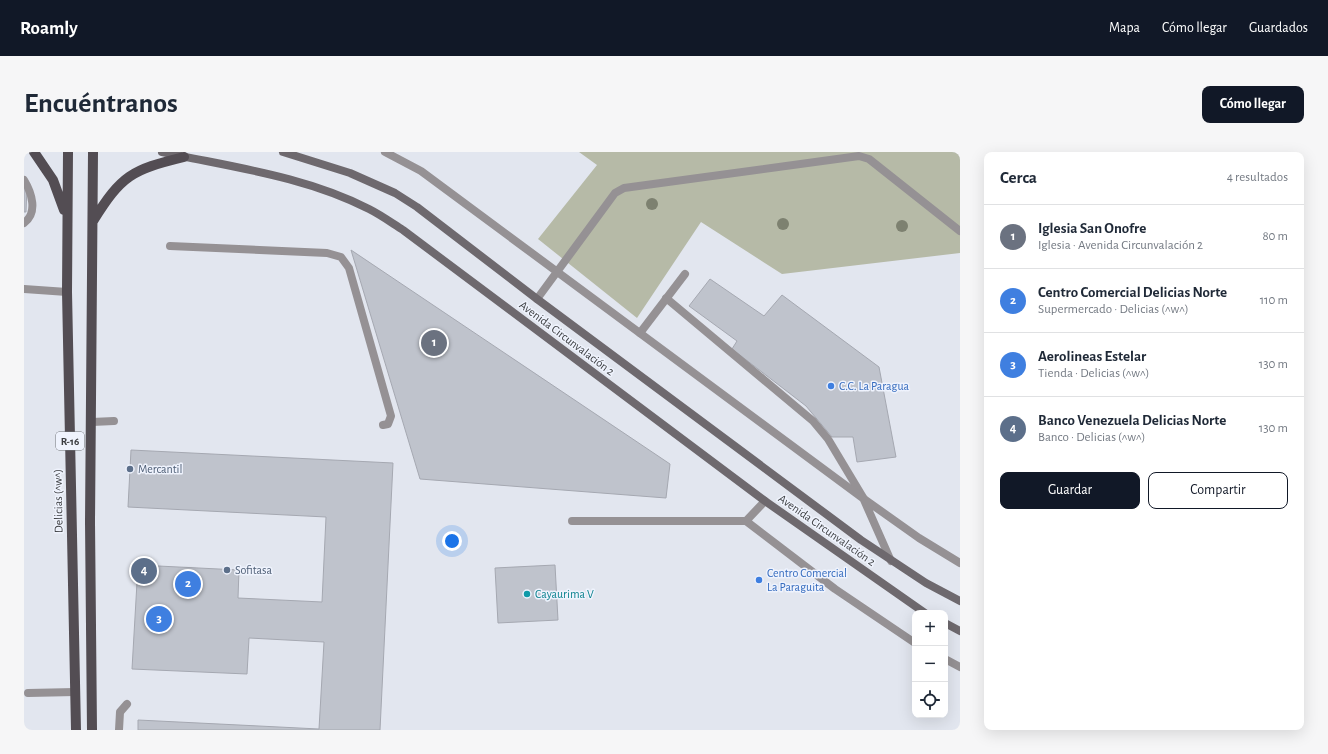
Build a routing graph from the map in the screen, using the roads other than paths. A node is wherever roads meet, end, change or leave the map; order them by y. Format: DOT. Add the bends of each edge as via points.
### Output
graph roads {
  1 [pos="34,152"];
  2 [pos="68,152"];
  3 [pos="93,152"];
  4 [pos="162,152"];
  5 [pos="282,152"];
  6 [pos="385,152"];
  7 [pos="184,157"];
  8 [pos="24,180"];
  9 [pos="67,216"];
  10 [pos="93,221"];
  11 [pos="24,223"];
  12 [pos="960,231"];
  13 [pos="170,246"];
  14 [pos="557,272"];
  15 [pos="685,274"];
  16 [pos="24,289"];
  17 [pos="67,292"];
  18 [pos="666,298"];
  19 [pos="537,299"];
  20 [pos="640,333"];
  21 [pos="114,421"];
  22 [pos="92,422"];
  23 [pos="383,425"];
  24 [pos="864,499"];
  25 [pos="765,501"];
  26 [pos="572,521"];
  27 [pos="746,521"];
  28 [pos="892,561"];
  29 [pos="960,563"];
  30 [pos="960,601"];
  31 [pos="921,610"];
  32 [pos="948,625"];
  33 [pos="960,631"];
  34 [pos="912,641"];
  35 [pos="948,661"];
  36 [pos="960,667"];
  37 [pos="75,692"];
  38 [pos="28,693"];
  39 [pos="127,704"];
  40 [pos="76,730"];
  41 [pos="92,730"];
  42 [pos="119,730"];
  1 -- 9 [label="main road" via="53,180"];
  2 -- 9 [label="main road, Delicias (^w^) / R-16"];
  3 -- 10 [label="main road, R-16"];
  4 -- 7 [label="main road, Avenida Circunvalación 2"];
  5 -- 19 [label="main road, Avenida Circunvalación 2" via="350,173 395,193"];
  6 -- 14 [label="street" via="421,171"];
  7 -- 10 [label="main road" via="139,170 126,178 110,193"];
  7 -- 25 [label="main road, Avenida Circunvalación 2" via="284,178 370,209 403,230"];
  8 -- 11 [label="street" via="31,193 32,206 31,215"];
  9 -- 17 [label="main road, Delicias (^w^) / R-16"];
  10 -- 22 [label="main road, R-16"];
  12 -- 14 [label="street" via="869,159 850,156 624,188 615,193"];
  13 -- 23 [label="street" via="327,254 341,257 349,268 391,416 388,424"];
  14 -- 19 [label="street"];
  14 -- 20 [label="street"];
  15 -- 18 [label="street"];
  16 -- 17 [label="street"];
  17 -- 37 [label="main road, Delicias (^w^) / R-16"];
  18 -- 20 [label="street"];
  18 -- 24 [label="street" via="813,421 828,439"];
  19 -- 28 [label="main road, Avenida Circunvalación 2"];
  20 -- 24 [label="street"];
  21 -- 22 [label="street"];
  22 -- 41 [label="main road, R-16"];
  24 -- 28 [label="street"];
  24 -- 29 [label="street"];
  25 -- 27 [label="street"];
  25 -- 31 [label="main road, Avenida Circunvalación 2"];
  26 -- 27 [label="street"];
  27 -- 34 [label="street" via="835,589"];
  28 -- 30 [label="main road, Avenida Circunvalación 2"];
  32 -- 33 [label="main road"];
  35 -- 36 [label="street"];
  37 -- 38 [label="street"];
  37 -- 40 [label="main road, Delicias (^w^) / R-16"];
  39 -- 42 [label="street" via="120,712"];
}
